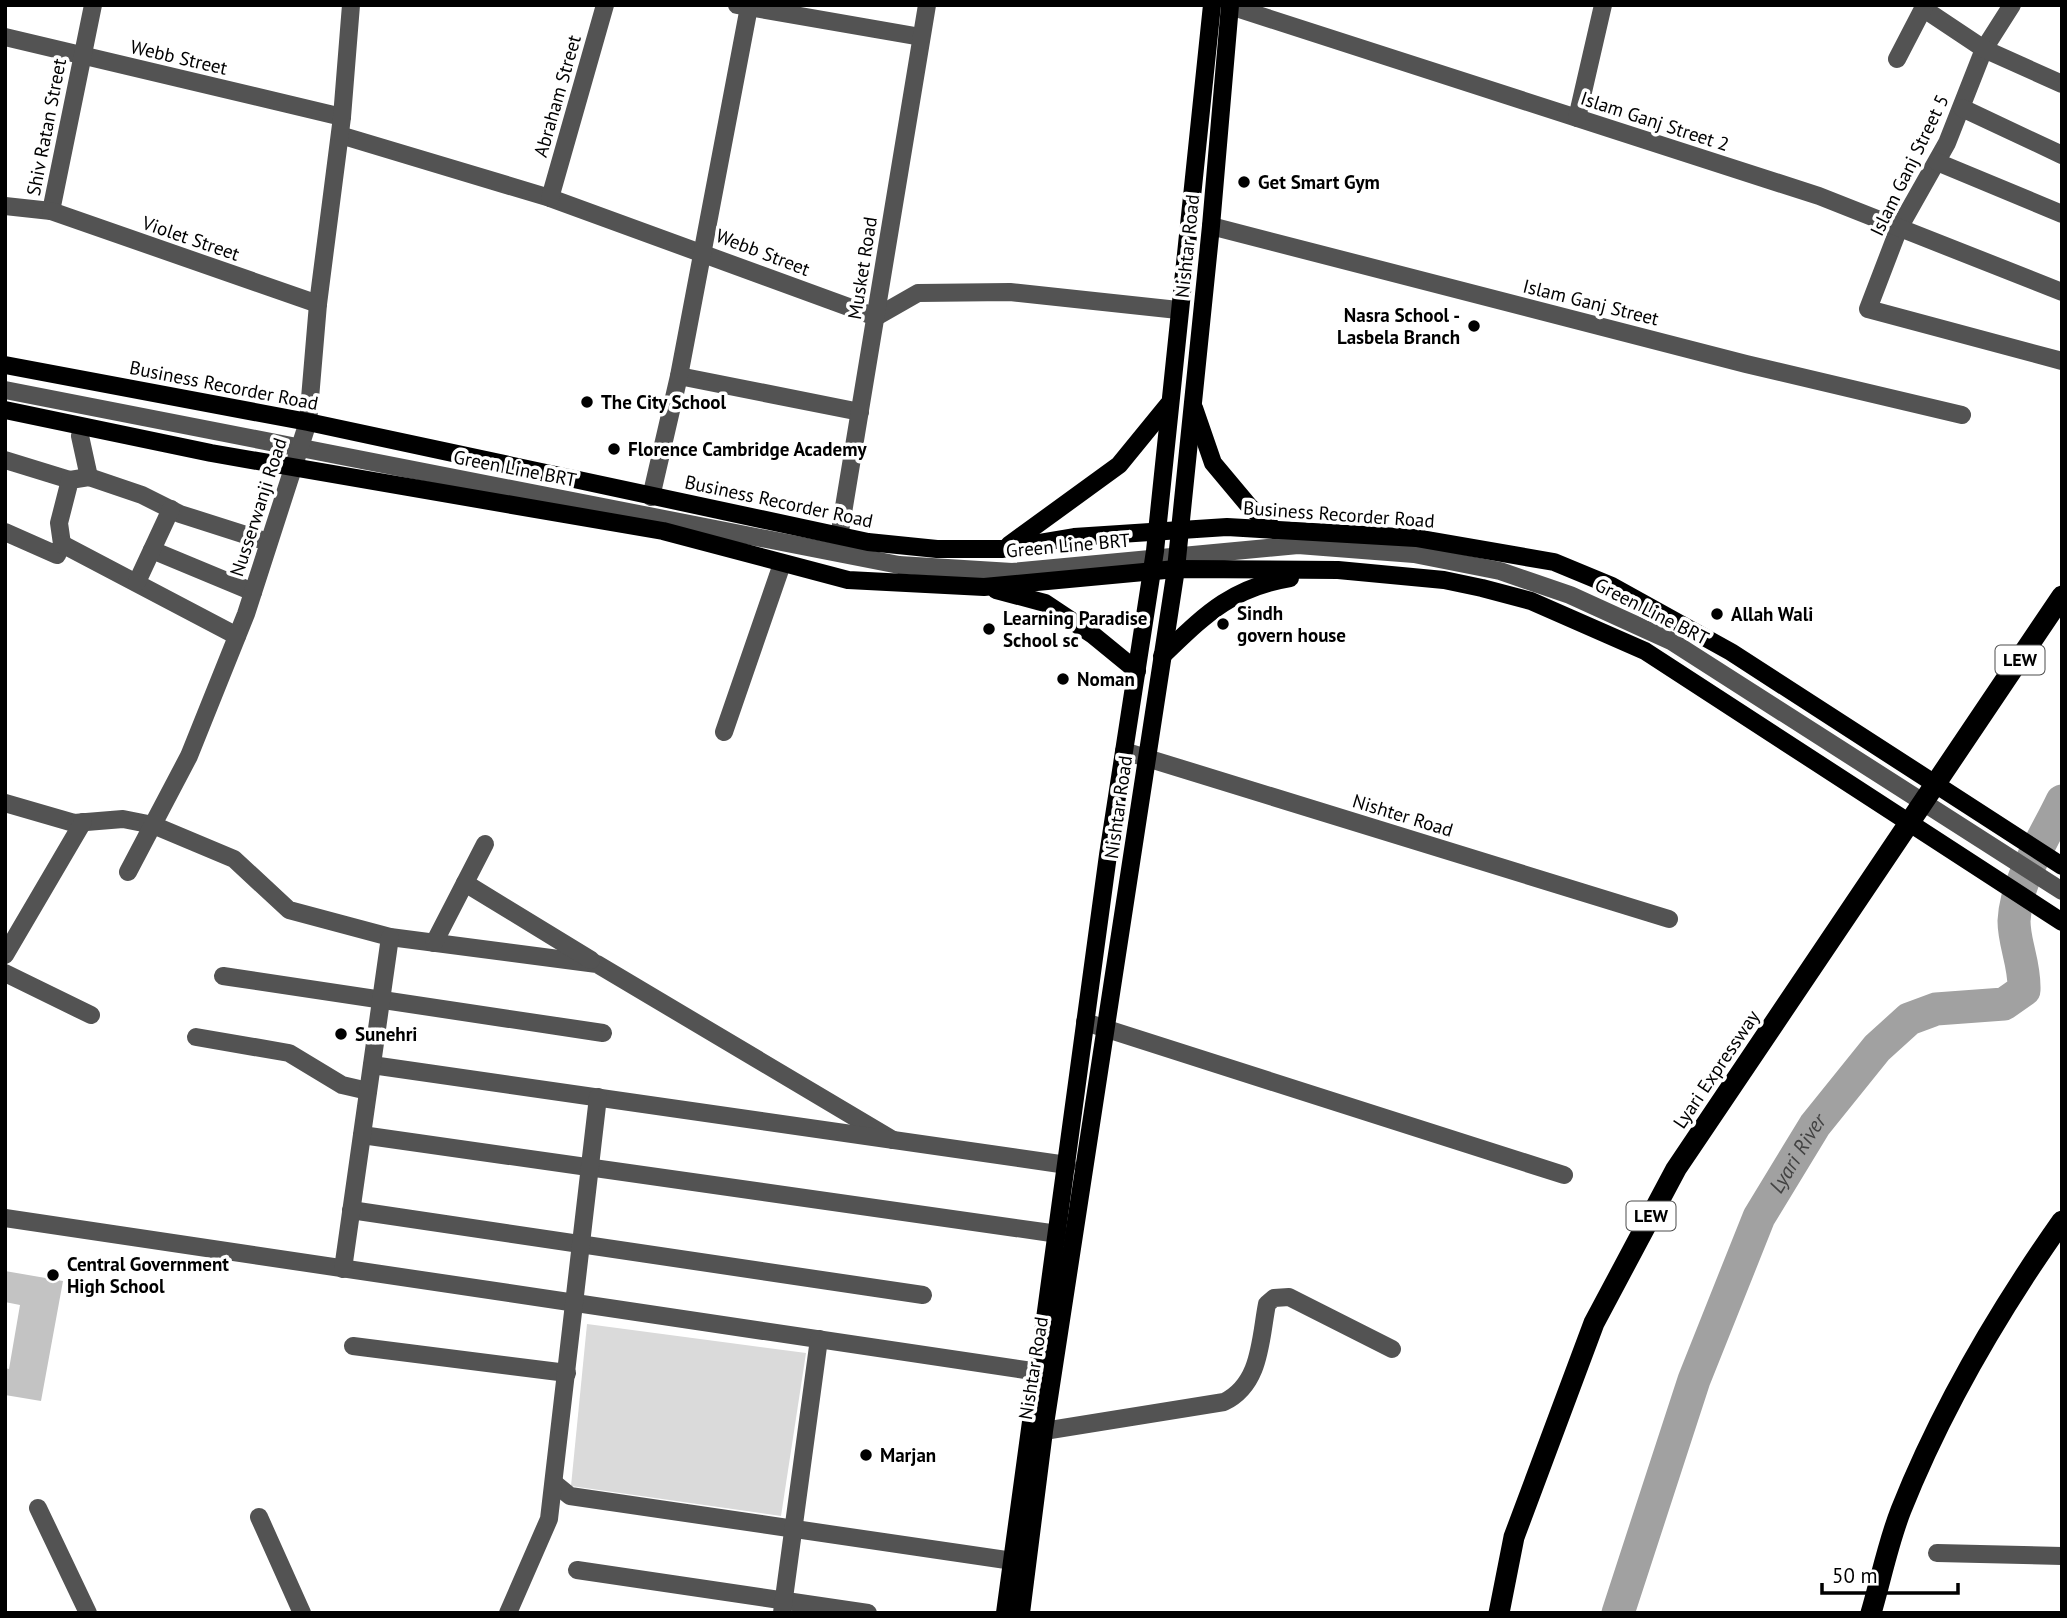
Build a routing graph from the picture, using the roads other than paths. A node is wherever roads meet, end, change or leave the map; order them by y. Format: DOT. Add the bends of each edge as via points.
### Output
graph roads {
  1 [pos="93,5"];
  2 [pos="351,5"];
  3 [pos="605,5"];
  4 [pos="927,5"];
  5 [pos="1212,5"];
  6 [pos="1603,5"];
  7 [pos="2012,5"];
  8 [pos="743,6"];
  9 [pos="1230,6"];
  10 [pos="1924,7"];
  11 [pos="5,37"];
  12 [pos="921,37"];
  13 [pos="1984,49"];
  14 [pos="81,55"];
  15 [pos="1897,59"];
  16 [pos="2062,84"];
  17 [pos="1962,108"];
  18 [pos="342,117"];
  19 [pos="1577,118"];
  20 [pos="340,135"];
  21 [pos="2062,155"];
  22 [pos="1937,162"];
  23 [pos="550,198"];
  24 [pos="5,206"];
  25 [pos="51,211"];
  26 [pos="2062,214"];
  27 [pos="1211,226"];
  28 [pos="1899,228"];
  29 [pos="701,251"];
  30 [pos="2062,292"];
  31 [pos="318,304"];
  32 [pos="1178,310"];
  33 [pos="876,317"];
  34 [pos="2062,361"];
  35 [pos="5,365"];
  36 [pos="678,376"];
  37 [pos="5,390"];
  38 [pos="1192,401"];
  39 [pos="1170,402"];
  40 [pos="5,410"];
  41 [pos="860,412"];
  42 [pos="1962,415"];
  43 [pos="308,422"];
  44 [pos="80,436"];
  45 [pos="5,460"];
  46 [pos="291,466"];
  47 [pos="89,477"];
  48 [pos="70,480"];
  49 [pos="651,497"];
  50 [pos="171,509"];
  51 [pos="1178,530"];
  52 [pos="1275,530"];
  53 [pos="5,532"];
  54 [pos="1157,532"];
  55 [pos="839,537"];
  56 [pos="268,542"];
  57 [pos="62,544"];
  58 [pos="1003,549"];
  59 [pos="152,550"];
  60 [pos="782,564"];
  61 [pos="1176,569"];
  62 [pos="1338,570"];
  63 [pos="1152,571"];
  64 [pos="137,582"];
  65 [pos="984,587"];
  66 [pos="253,592"];
  67 [pos="2062,596"];
  68 [pos="237,636"];
  69 [pos="1162,656"];
  70 [pos="1137,671"];
  71 [pos="724,732"];
  72 [pos="1124,751"];
  73 [pos="1146,758"];
  74 [pos="5,803"];
  75 [pos="83,822"];
  76 [pos="153,825"];
  77 [pos="485,844"];
  78 [pos="2062,866"];
  79 [pos="128,872"];
  80 [pos="465,883"];
  81 [pos="2062,891"];
  82 [pos="1669,919"];
  83 [pos="2062,922"];
  84 [pos="390,937"];
  85 [pos="434,943"];
  86 [pos="5,955"];
  87 [pos="597,964"];
  88 [pos="5,973"];
  89 [pos="223,976"];
  90 [pos="382,998"];
  91 [pos="91,1015"];
  92 [pos="1085,1022"];
  93 [pos="1106,1028"];
  94 [pos="603,1033"];
  95 [pos="196,1037"];
  96 [pos="372,1065"];
  97 [pos="368,1091"];
  98 [pos="598,1097"];
  99 [pos="362,1136"];
  100 [pos="893,1140"];
  101 [pos="1067,1165"];
  102 [pos="590,1168"];
  103 [pos="1564,1175"];
  104 [pos="351,1210"];
  105 [pos="5,1218"];
  106 [pos="2062,1221"];
  107 [pos="1058,1234"];
  108 [pos="582,1244"];
  109 [pos="343,1269"];
  110 [pos="923,1295"];
  111 [pos="575,1303"];
  112 [pos="819,1339"];
  113 [pos="354,1346"];
  114 [pos="1392,1349"];
  115 [pos="1039,1372"];
  116 [pos="566,1373"];
  117 [pos="1044,1431"];
  118 [pos="554,1483"];
  119 [pos="38,1508"];
  120 [pos="260,1517"];
  121 [pos="793,1528"];
  122 [pos="1937,1553"];
  123 [pos="2062,1556"];
  124 [pos="1013,1561"];
  125 [pos="577,1570"];
  126 [pos="783,1608"];
  127 [pos="88,1613"];
  128 [pos="302,1613"];
  129 [pos="508,1613"];
  130 [pos="868,1613"];
  131 [pos="1004,1613"];
  132 [pos="1021,1613"];
  133 [pos="1499,1613"];
  134 [pos="1871,1613"];
  1 -- 14 [label="street, Shiv Ratan Street"];
  2 -- 18 [label="street, Nusserwanji Road"];
  3 -- 23 [label="street, Abraham Street"];
  4 -- 12 [label="street, Musket Road"];
  5 -- 32 [label="main road, Nishtar Road"];
  6 -- 19 [label="street"];
  7 -- 13 [label="street, Islam Ganj Street 5"];
  8 -- 12 [label="street"];
  8 -- 29 [label="street"];
  9 -- 19 [label="street, Islam Ganj Street 2"];
  9 -- 27 [label="main road, Nishtar Road"];
  10 -- 13 [label="street"];
  10 -- 15 [label="street"];
  11 -- 14 [label="street, Webb Street"];
  12 -- 33 [label="street, Musket Road"];
  13 -- 16 [label="street"];
  13 -- 17 [label="street, Islam Ganj Street 5"];
  14 -- 18 [label="street, Webb Street"];
  14 -- 25 [label="street, Shiv Ratan Street"];
  17 -- 21 [label="street"];
  17 -- 22 [label="street, Islam Ganj Street 5"];
  18 -- 20 [label="street, Nusserwanji Road"];
  19 -- 28 [label="street, Islam Ganj Street 2" via="1819,196"];
  20 -- 23 [label="street, Webb Street"];
  20 -- 31 [label="street, Nusserwanji Road"];
  22 -- 26 [label="street"];
  22 -- 28 [label="street, Islam Ganj Street 5"];
  23 -- 29 [label="street, Webb Street"];
  24 -- 25 [label="street, Shiv Ratan Street"];
  25 -- 31 [label="street, Violet Street"];
  27 -- 38 [label="main road, Nishtar Road"];
  27 -- 42 [label="street, Islam Ganj Street"];
  28 -- 30 [label="street, Islam Ganj Street 2"];
  28 -- 34 [label="street, Islam Ganj Street 5" via="1868,309"];
  29 -- 33 [label="street, Webb Street"];
  29 -- 36 [label="street"];
  31 -- 43 [label="street, Nusserwanji Road"];
  32 -- 33 [label="street" via="1010,292 918,293"];
  32 -- 39 [label="main road, Nishtar Road"];
  33 -- 41 [label="street, Musket Road"];
  35 -- 43 [label="main road, Business Recorder Road"];
  36 -- 41 [label="street"];
  36 -- 49 [label="street"];
  37 -- 81 [label="street, Green Line BRT" via="910,566 1012,572 1298,545 1414,554 1500,571 1570,594 1671,641"];
  38 -- 51 [label="main road, Nishtar Road"];
  38 -- 52 [label="main road" via="1213,463"];
  39 -- 54 [label="main road, Nishtar Road"];
  39 -- 58 [label="main road" via="1119,465"];
  40 -- 46 [label="main road"];
  41 -- 55 [label="street, Musket Road"];
  43 -- 46 [label="street, Nusserwanji Road"];
  43 -- 49 [label="main road, Business Recorder Road"];
  44 -- 47 [label="street"];
  45 -- 48 [label="street"];
  46 -- 56 [label="street, Nusserwanji Road"];
  46 -- 60 [label="main road" via="663,531"];
  47 -- 48 [label="street"];
  47 -- 50 [label="street"];
  48 -- 57 [label="street" via="59,523"];
  49 -- 55 [label="main road, Business Recorder Road"];
  50 -- 56 [label="street"];
  50 -- 59 [label="street"];
  51 -- 52 [label="main road, Business Recorder Road"];
  51 -- 54 [label="main road, Business Recorder Road"];
  51 -- 61 [label="main road, Nishtar Road"];
  52 -- 78 [label="main road, Business Recorder Road" via="1416,538 1554,562 1612,586 1731,652"];
  53 -- 57 [label="street" via="57,555"];
  54 -- 58 [label="main road, Business Recorder Road" via="1074,537"];
  54 -- 63 [label="main road, Nishtar Road"];
  55 -- 58 [label="main road, Business Recorder Road" via="937,548"];
  56 -- 66 [label="street, Nusserwanji Road"];
  57 -- 64 [label="street"];
  59 -- 64 [label="street"];
  59 -- 66 [label="street"];
  60 -- 65 [label="main road" via="848,580"];
  60 -- 71 [label="street"];
  61 -- 62 [label="main road"];
  61 -- 63 [label="main road"];
  61 -- 69 [label="main road, Nishtar Road"];
  62 -- 69 [label="main road" via="1271,582 1227,598"];
  62 -- 83 [label="main road" via="1444,580 1531,601 1645,651"];
  63 -- 65 [label="main road"];
  63 -- 70 [label="main road, Nishtar Road"];
  64 -- 68 [label="street"];
  65 -- 70 [label="main road" via="1045,603"];
  66 -- 68 [label="street, Nusserwanji Road"];
  67 -- 133 [label="highway, Lyari Expressway / LEW" via="1676,1169 1594,1323 1514,1537"];
  68 -- 76 [label="street, Nusserwanji Road" via="189,756"];
  69 -- 73 [label="main road, Nishtar Road"];
  70 -- 72 [label="main road, Nishtar Road"];
  72 -- 73 [label="street, Nishter Road"];
  72 -- 92 [label="main road, Nishtar Road"];
  73 -- 82 [label="street, Nishter Road"];
  73 -- 93 [label="main road, Nishtar Road"];
  74 -- 75 [label="street"];
  75 -- 76 [label="street" via="123,818"];
  75 -- 86 [label="street"];
  76 -- 79 [label="street, Nusserwanji Road"];
  76 -- 84 [label="street" via="234,859 289,910"];
  77 -- 80 [label="street"];
  80 -- 85 [label="street"];
  80 -- 87 [label="street"];
  84 -- 85 [label="street"];
  84 -- 90 [label="street"];
  85 -- 87 [label="street"];
  87 -- 100 [label="street"];
  88 -- 91 [label="street"];
  89 -- 90 [label="street"];
  90 -- 94 [label="street"];
  90 -- 96 [label="street"];
  92 -- 93 [label="street"];
  92 -- 101 [label="main road, Nishtar Road"];
  93 -- 103 [label="street"];
  93 -- 117 [label="main road, Nishtar Road"];
  95 -- 97 [label="street" via="289,1053 342,1085"];
  96 -- 97 [label="street"];
  96 -- 98 [label="street"];
  97 -- 99 [label="street"];
  98 -- 100 [label="street"];
  98 -- 102 [label="street"];
  99 -- 102 [label="street"];
  99 -- 104 [label="street"];
  100 -- 101 [label="street"];
  101 -- 107 [label="main road, Nishtar Road"];
  102 -- 107 [label="street"];
  102 -- 108 [label="street"];
  104 -- 108 [label="street"];
  104 -- 109 [label="street"];
  105 -- 109 [label="street"];
  106 -- 134 [label="highway" via="1947,1404 1900,1513"];
  107 -- 115 [label="main road, Nishtar Road"];
  108 -- 110 [label="street"];
  108 -- 111 [label="street"];
  109 -- 111 [label="street"];
  111 -- 112 [label="street"];
  111 -- 116 [label="street"];
  112 -- 115 [label="street"];
  112 -- 121 [label="street"];
  113 -- 116 [label="street"];
  114 -- 117 [label="street" via="1289,1297 1274,1298 1267,1304 1252,1377 1237,1396 1224,1402"];
  115 -- 124 [label="main road, Nishtar Road"];
  116 -- 118 [label="street"];
  117 -- 132 [label="main road, Nishtar Road"];
  118 -- 121 [label="street" via="570,1496"];
  118 -- 129 [label="street" via="550,1519"];
  119 -- 127 [label="street"];
  120 -- 128 [label="street"];
  121 -- 124 [label="street"];
  121 -- 126 [label="street"];
  122 -- 123 [label="street"];
  124 -- 131 [label="main road, Nishtar Road"];
  125 -- 126 [label="street"];
  126 -- 130 [label="street"];
}
